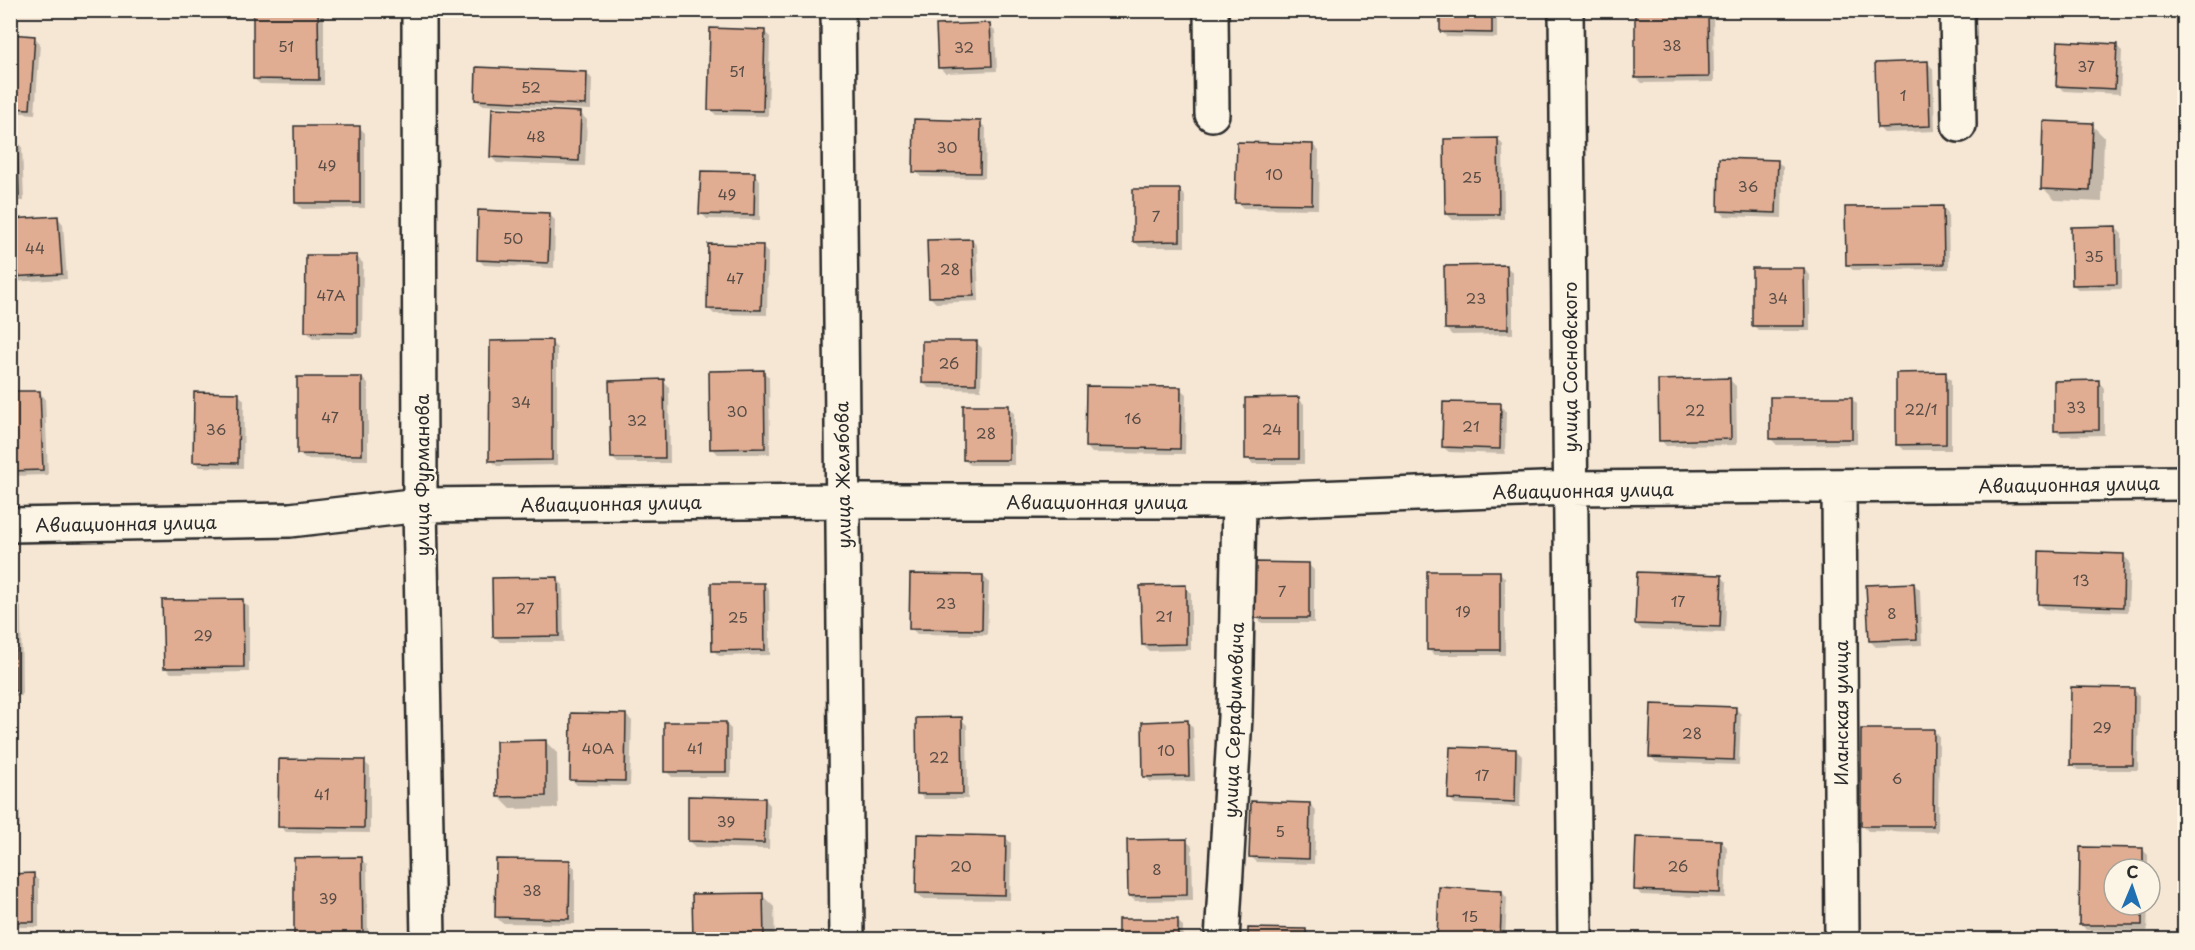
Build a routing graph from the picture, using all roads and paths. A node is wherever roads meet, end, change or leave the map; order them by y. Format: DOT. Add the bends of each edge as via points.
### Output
graph roads {
  1 [pos="419,10"];
  2 [pos="838,10"];
  3 [pos="1210,10"];
  4 [pos="1566,10"];
  5 [pos="1957,10"];
  6 [pos="1212,114"];
  7 [pos="1959,125"];
  8 [pos="2184,483"];
  9 [pos="1839,487"];
  10 [pos="1569,489"];
  11 [pos="842,501"];
  12 [pos="1239,501"];
  13 [pos="420,505"];
  14 [pos="10,525"];
  15 [pos="428,939"];
  16 [pos="847,939"];
  17 [pos="1222,939"];
  18 [pos="1575,939"];
  19 [pos="1842,939"];
  1 -- 13 [label="street, улица Фурманова"];
  2 -- 11 [label="street, улица Желябова"];
  3 -- 6 [label="street"];
  4 -- 10 [label="street, улица Сосновского"];
  5 -- 7 [label="street"];
  8 -- 9 [label="street, Авиационная улица"];
  9 -- 10 [label="street, Авиационная улица"];
  9 -- 19 [label="street, Иланская улица"];
  10 -- 12 [label="street, Авиационная улица"];
  10 -- 18 [label="street, улица Сосновского"];
  11 -- 12 [label="street, Авиационная улица"];
  11 -- 13 [label="street, Авиационная улица"];
  11 -- 16 [label="street, улица Желябова"];
  12 -- 17 [label="street, улица Серафимовича" via="1235,717"];
  13 -- 14 [label="street, Авиационная улица" via="290,520"];
  13 -- 15 [label="street, улица Фурманова"];
}
